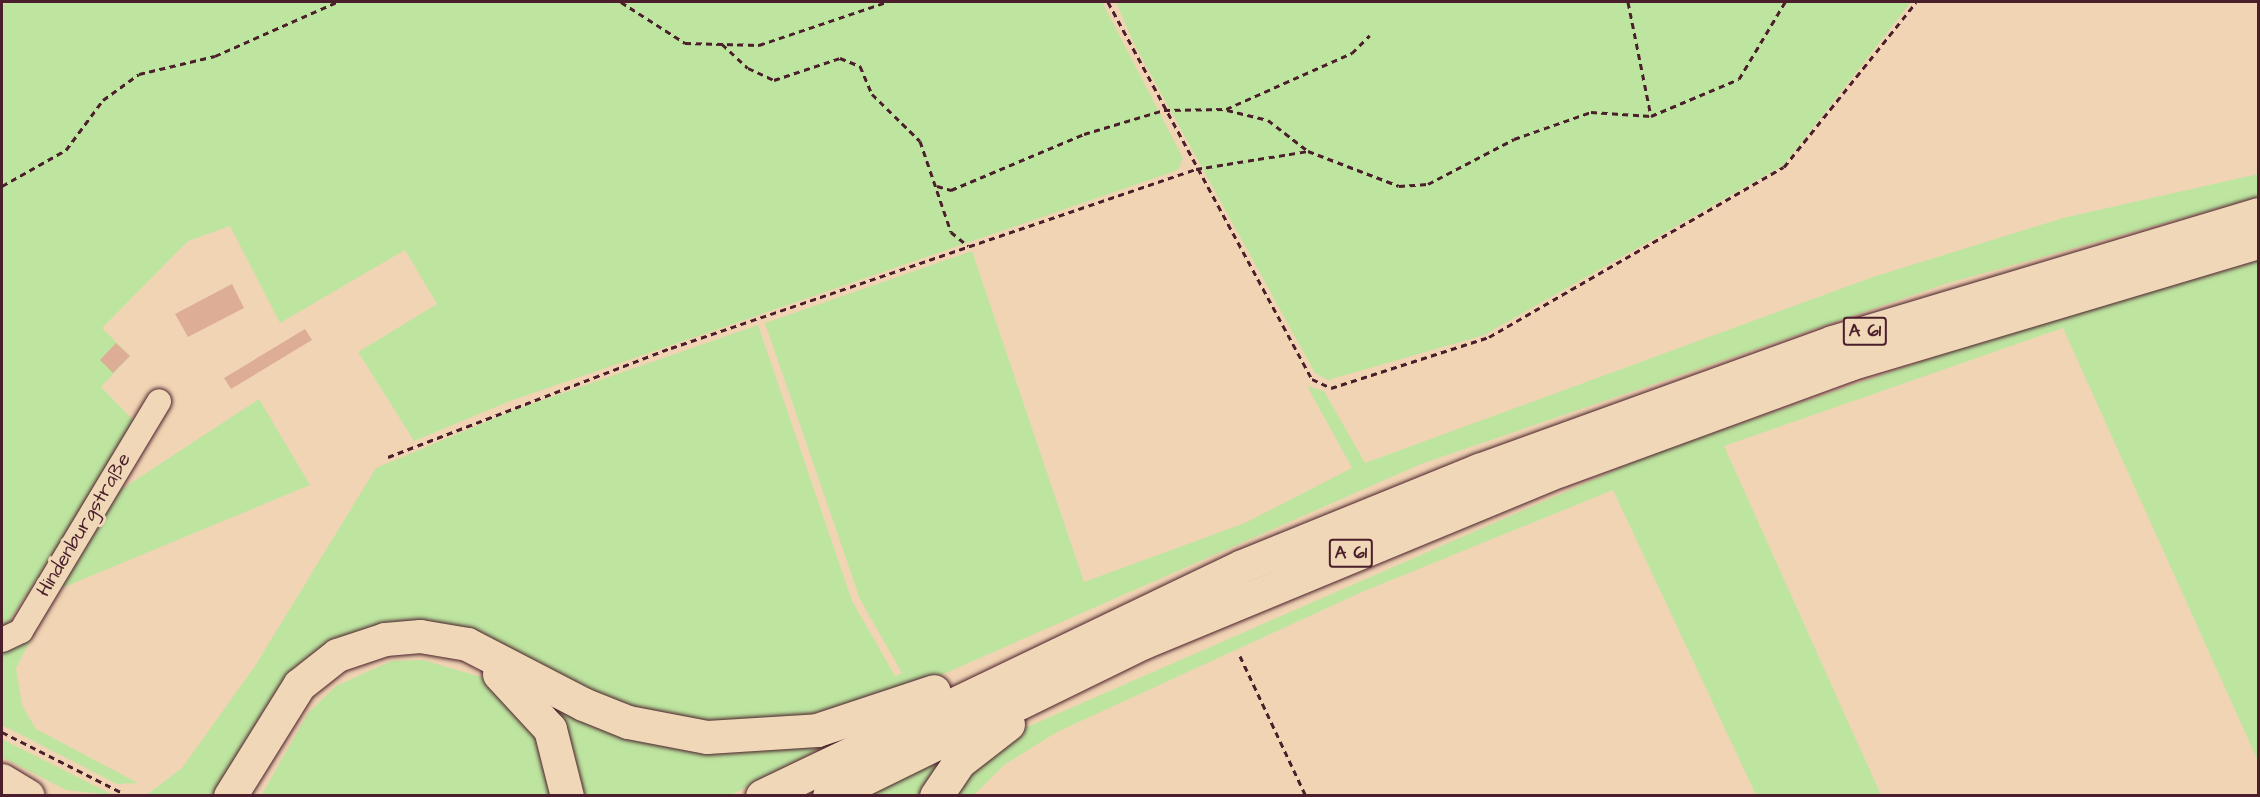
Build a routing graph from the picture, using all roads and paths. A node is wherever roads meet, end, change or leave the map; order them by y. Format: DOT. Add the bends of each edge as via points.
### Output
graph roads {
  1 [pos="337,2"];
  2 [pos="621,2"];
  3 [pos="887,2"];
  4 [pos="1108,2"];
  5 [pos="1628,2"];
  6 [pos="1785,2"];
  7 [pos="1916,2"];
  8 [pos="1370,35"];
  9 [pos="722,44"];
  10 [pos="1226,109"];
  11 [pos="1164,110"];
  12 [pos="1651,116"];
  13 [pos="1308,151"];
  14 [pos="1196,169"];
  15 [pos="2,186"];
  16 [pos="937,186"];
  17 [pos="2259,214"];
  18 [pos="2259,242"];
  19 [pos="969,247"];
  20 [pos="159,401"];
  21 [pos="388,457"];
  22 [pos="1085,638"];
  23 [pos="2,640"];
  24 [pos="1144,642"];
  25 [pos="1240,656"];
  26 [pos="2,732"];
  27 [pos="2,780"];
  28 [pos="123,793"];
  29 [pos="29,795"];
  30 [pos="230,795"];
  31 [pos="249,795"];
  32 [pos="567,795"];
  33 [pos="762,795"];
  34 [pos="829,795"];
  35 [pos="936,795"];
  36 [pos="1306,795"];
  1 -- 15 [label="path" via="215,56 139,74 103,100 66,150"];
  2 -- 9 [label="path" via="685,43"];
  3 -- 9 [label="path" via="759,45"];
  4 -- 11 [label="path"];
  5 -- 12 [label="path"];
  6 -- 12 [label="path" via="1739,79"];
  7 -- 14 [label="path" via="1784,167 1489,337 1331,388 1312,379"];
  8 -- 10 [label="path" via="1352,53"];
  9 -- 16 [label="path" via="748,68 774,80 850,58 860,66 872,94 920,141"];
  10 -- 11 [label="path"];
  10 -- 13 [label="path" via="1268,120"];
  11 -- 14 [label="path"];
  11 -- 16 [label="path" via="1084,134 951,190"];
  12 -- 13 [label="path" via="1591,112 1514,139 1428,184 1399,186"];
  13 -- 14 [label="path"];
  14 -- 19 [label="path"];
  16 -- 19 [label="path" via="951,232"];
  17 -- 22 [label="highway, A 61" via="1832,342 1479,470 1242,566"];
  18 -- 24 [label="highway, A 61" via="1850,364 1446,514"];
  19 -- 21 [label="path" via="671,348"];
  20 -- 23 [label="street, Hindenburgstraße" via="21,631"];
  22 -- 30 [label="highway" via="1005,659 851,723 730,738 628,722 452,639 385,639 338,655 299,685"];
  22 -- 33 [label="highway, A 61"];
  24 -- 34 [label="highway, A 61"];
  24 -- 35 [label="highway" via="978,744"];
  25 -- 36 [label="path"];
  26 -- 28 [label="path"];
  27 -- 29 [label="main road"];
  31 -- 32 [label="highway" via="280,733 309,693 356,661 403,649 464,656 519,690 550,729"];
}
